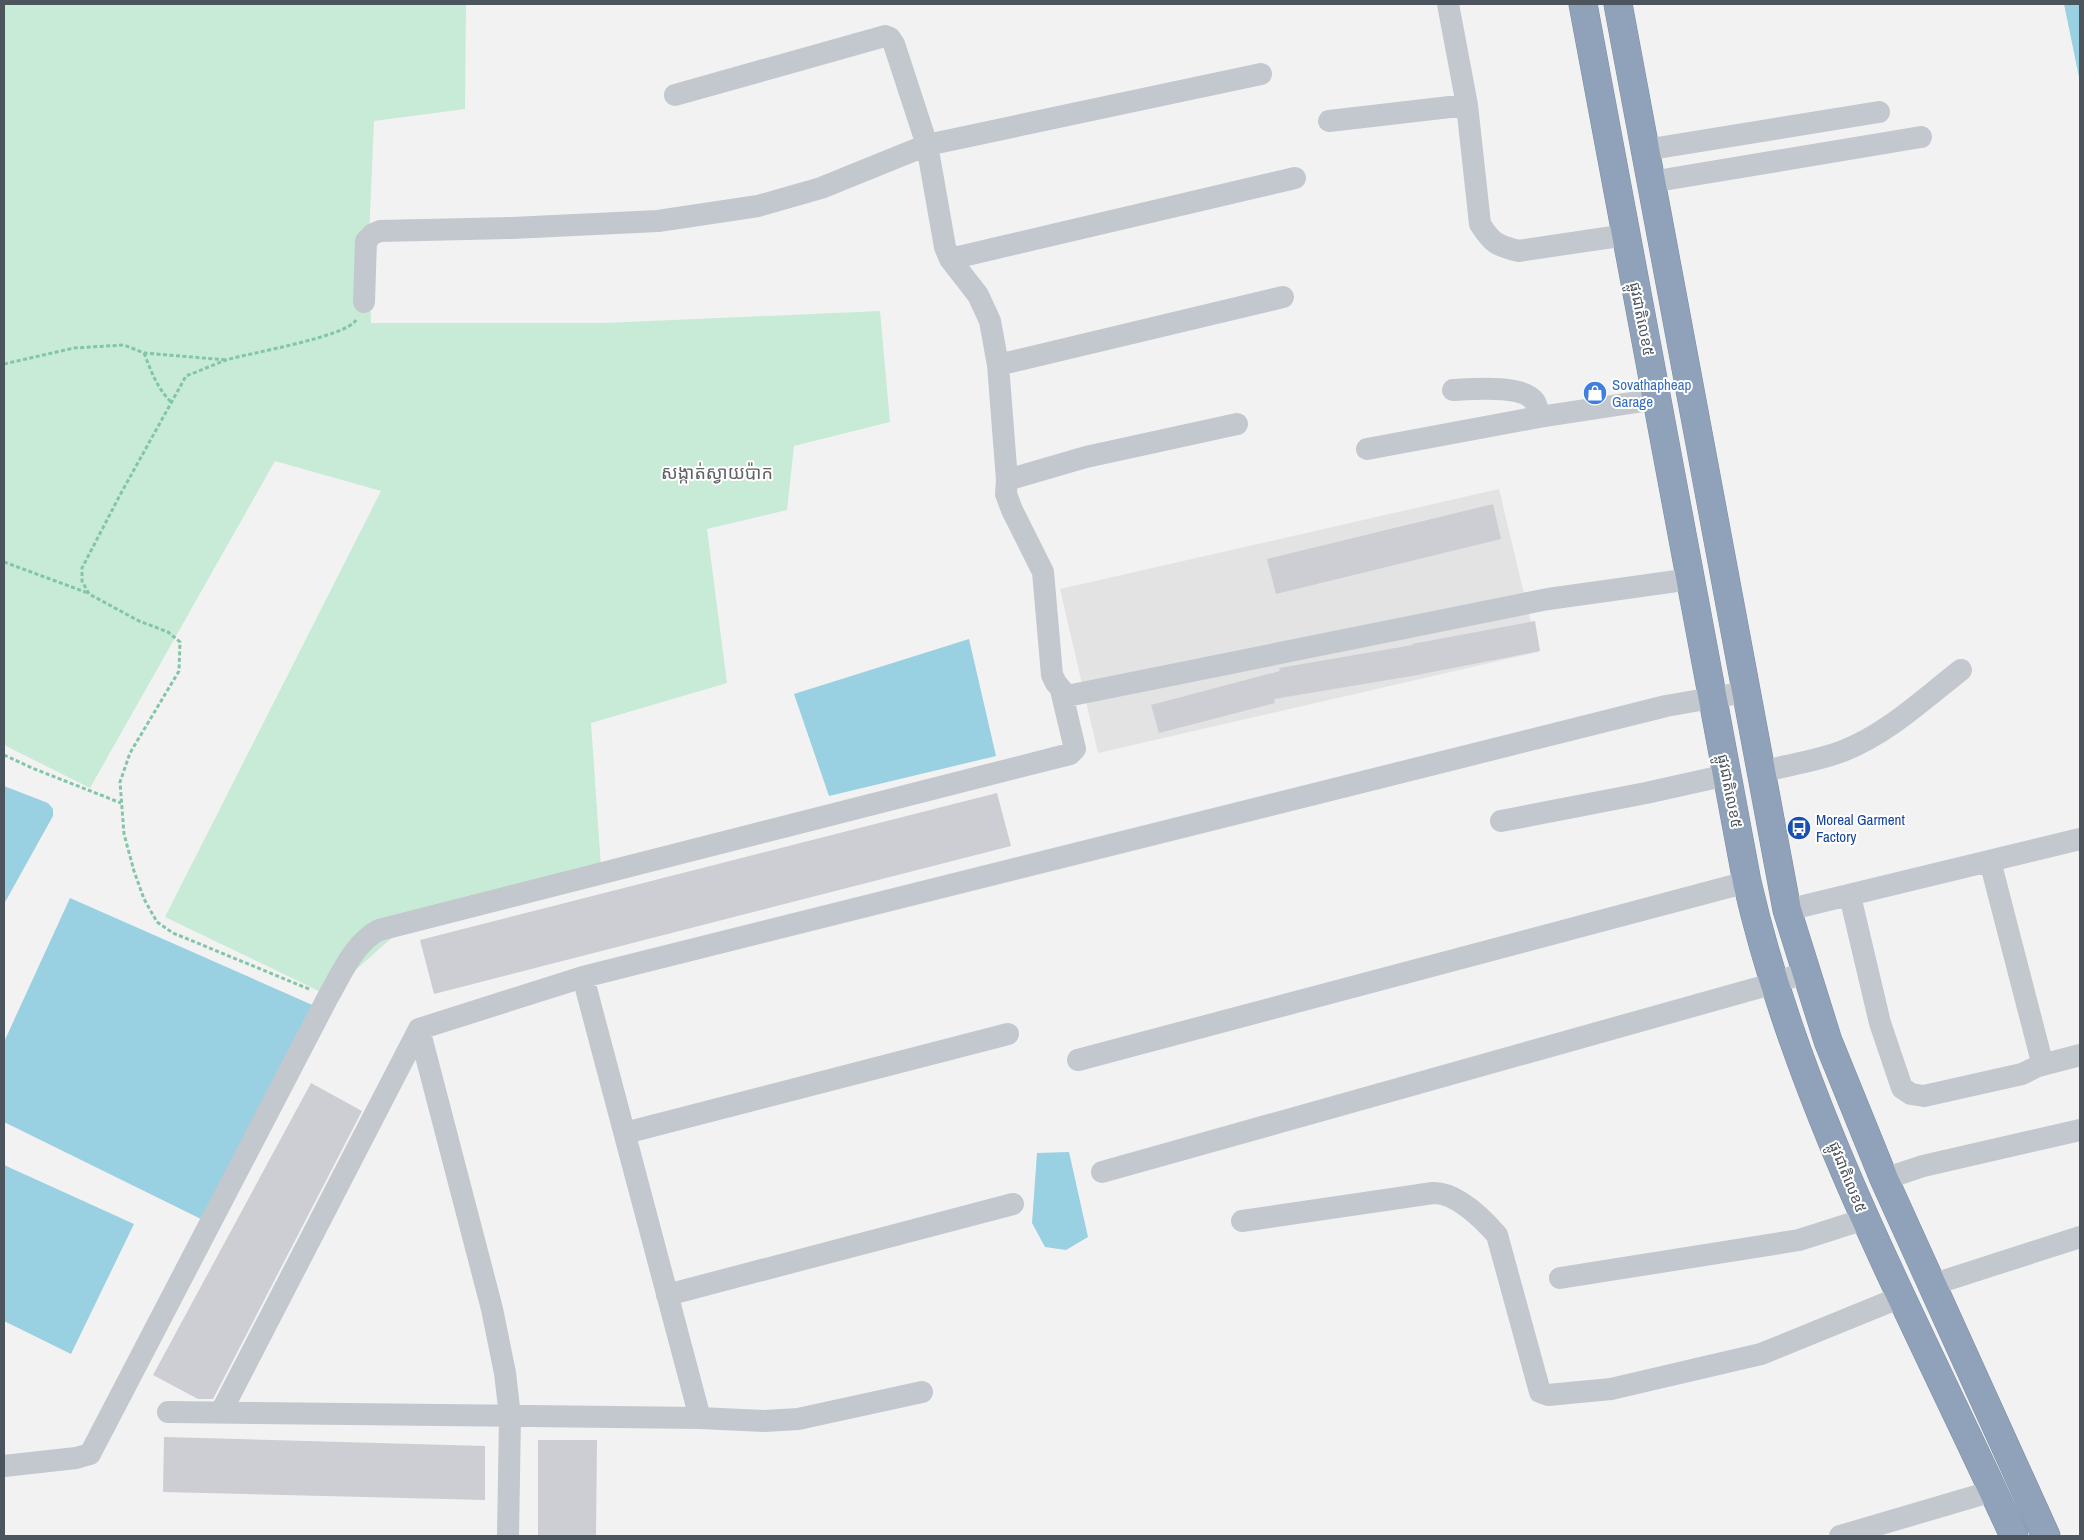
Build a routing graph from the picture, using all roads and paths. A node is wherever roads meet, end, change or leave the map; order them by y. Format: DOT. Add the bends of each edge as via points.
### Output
graph roads {
  1 [pos="1448,4"];
  2 [pos="1583,4"];
  3 [pos="1618,4"];
  4 [pos="1261,74"];
  5 [pos="676,95"];
  6 [pos="1467,105"];
  7 [pos="1880,112"];
  8 [pos="1329,121"];
  9 [pos="1921,137"];
  10 [pos="927,145"];
  11 [pos="1645,150"];
  12 [pos="1295,178"];
  13 [pos="1651,182"];
  14 [pos="1626,235"];
  15 [pos="950,258"];
  16 [pos="1666,265"];
  17 [pos="1633,272"];
  18 [pos="1283,297"];
  19 [pos="364,302"];
  20 [pos="354,323"];
  21 [pos="144,353"];
  22 [pos="228,360"];
  23 [pos="4,364"];
  24 [pos="998,365"];
  25 [pos="1452,390"];
  26 [pos="1657,398"];
  27 [pos="171,402"];
  28 [pos="1539,418"];
  29 [pos="1237,424"];
  30 [pos="1367,449"];
  31 [pos="1007,480"];
  32 [pos="1708,491"];
  33 [pos="1676,498"];
  34 [pos="4,562"];
  35 [pos="1691,580"];
  36 [pos="89,594"];
  37 [pos="1961,670"];
  38 [pos="1060,690"];
  39 [pos="1746,692"];
  40 [pos="1713,698"];
  41 [pos="4,755"];
  42 [pos="1760,772"];
  43 [pos="1727,775"];
  44 [pos="121,803"];
  45 [pos="1501,821"];
  46 [pos="2080,839"];
  47 [pos="1990,861"];
  48 [pos="1747,882"];
  49 [pos="1850,896"];
  50 [pos="1787,910"];
  51 [pos="1806,972"];
  52 [pos="584,977"];
  53 [pos="1775,983"];
  54 [pos="328,997"];
  55 [pos="419,1029"];
  56 [pos="1008,1034"];
  57 [pos="2080,1055"];
  58 [pos="1078,1060"];
  59 [pos="2038,1066"];
  60 [pos="2080,1130"];
  61 [pos="625,1133"];
  62 [pos="1102,1172"];
  63 [pos="1884,1179"];
  64 [pos="1013,1204"];
  65 [pos="1864,1219"];
  66 [pos="1242,1221"];
  67 [pos="2080,1237"];
  68 [pos="1560,1278"];
  69 [pos="1931,1285"];
  70 [pos="667,1295"];
  71 [pos="1901,1297"];
  72 [pos="922,1392"];
  73 [pos="168,1412"];
  74 [pos="221,1412"];
  75 [pos="510,1416"];
  76 [pos="700,1418"];
  77 [pos="4,1466"];
  78 [pos="1993,1491"];
  79 [pos="508,1536"];
  80 [pos="1840,1536"];
  81 [pos="2014,1536"];
  82 [pos="2046,1536"];
  1 -- 6 [label="street"];
  2 -- 14 [label="highway, ផ្លូវជាតិលេខ៥"];
  3 -- 11 [label="highway"];
  4 -- 10 [label="street"];
  5 -- 10 [label="street" via="885,36 894,44"];
  6 -- 8 [label="street"];
  6 -- 14 [label="street" via="1480,224 1490,240 1518,251"];
  7 -- 11 [label="street"];
  9 -- 13 [label="street"];
  10 -- 15 [label="street" via="945,247"];
  10 -- 19 [label="street" via="821,188 758,206 658,221 380,231 366,241"];
  11 -- 13 [label="highway"];
  12 -- 15 [label="street"];
  13 -- 16 [label="highway"];
  14 -- 17 [label="highway, ផ្លូវជាតិលេខ៥"];
  15 -- 24 [label="street" via="985,308"];
  16 -- 17 [label="highway"];
  16 -- 32 [label="highway"];
  17 -- 26 [label="highway, ផ្លូវជាតិលេខ៥"];
  18 -- 24 [label="street"];
  20 -- 22 [label="path" via="298,343"];
  21 -- 22 [label="path"];
  21 -- 23 [label="path" via="124,345 74,348"];
  21 -- 27 [label="path" via="154,378"];
  22 -- 27 [label="path" via="186,376"];
  24 -- 31 [label="street"];
  25 -- 28 [label="street" via="1518,392 1535,402"];
  26 -- 28 [label="street"];
  26 -- 33 [label="highway, ផ្លូវជាតិលេខ៥"];
  27 -- 36 [label="path" via="82,568 82,581"];
  28 -- 30 [label="street"];
  29 -- 31 [label="street" via="1086,458"];
  31 -- 38 [label="street" via="1006,494 1012,510 1043,572 1052,675"];
  32 -- 33 [label="highway"];
  32 -- 39 [label="highway"];
  33 -- 35 [label="highway, ផ្លូវជាតិលេខ៥"];
  34 -- 36 [label="path"];
  35 -- 38 [label="street" via="1548,599 1079,694 1067,696"];
  35 -- 40 [label="highway, ផ្លូវជាតិលេខ៥"];
  36 -- 44 [label="path" via="139,621 168,632 180,642 179,671 130,753 120,782"];
  37 -- 42 [label="street" via="1895,721 1860,743 1843,751"];
  38 -- 54 [label="street" via="1075,748 1070,754 379,930 360,943"];
  39 -- 40 [label="street"];
  39 -- 42 [label="highway"];
  40 -- 43 [label="highway, ផ្លូវជាតិលេខ៥"];
  40 -- 52 [label="street" via="1647,711"];
  41 -- 44 [label="path"];
  42 -- 50 [label="highway"];
  43 -- 45 [label="street"];
  43 -- 48 [label="highway, ផ្លូវជាតិលេខ៥"];
  44 -- 54 [label="path" via="124,834 134,871 157,922 173,933"];
  46 -- 47 [label="street"];
  47 -- 49 [label="street"];
  47 -- 59 [label="street" via="2040,1058"];
  48 -- 53 [label="highway, ផ្លូវជាតិលេខ៥"];
  48 -- 58 [label="street"];
  49 -- 50 [label="street"];
  49 -- 59 [label="street" via="1880,1023 1902,1088 1924,1096 2022,1074"];
  50 -- 51 [label="highway"];
  51 -- 53 [label="street"];
  51 -- 63 [label="highway" via="1828,1041"];
  52 -- 55 [label="street"];
  52 -- 61 [label="street"];
  53 -- 62 [label="street"];
  53 -- 65 [label="highway, ផ្លូវជាតិលេខ៥"];
  54 -- 77 [label="street" via="90,1454"];
  55 -- 74 [label="street"];
  55 -- 75 [label="street" via="492,1310"];
  56 -- 61 [label="street"];
  57 -- 59 [label="street"];
  60 -- 63 [label="street" via="1923,1166"];
  61 -- 70 [label="street"];
  63 -- 69 [label="highway"];
  64 -- 70 [label="street"];
  65 -- 68 [label="street" via="1798,1240"];
  65 -- 71 [label="highway, ផ្លូវជាតិលេខ៥"];
  66 -- 71 [label="street" via="1433,1193 1459,1202 1480,1217 1496,1235 1540,1392 1548,1395 1611,1389 1761,1354"];
  67 -- 69 [label="street"];
  69 -- 82 [label="highway"];
  70 -- 76 [label="street"];
  71 -- 78 [label="highway, ផ្លូវជាតិលេខ៥"];
  72 -- 76 [label="street" via="798,1419"];
  73 -- 74 [label="street"];
  74 -- 75 [label="street"];
  75 -- 76 [label="street"];
  75 -- 79 [label="street"];
  78 -- 80 [label="street"];
  78 -- 81 [label="highway, ផ្លូវជាតិលេខ៥"];
}
